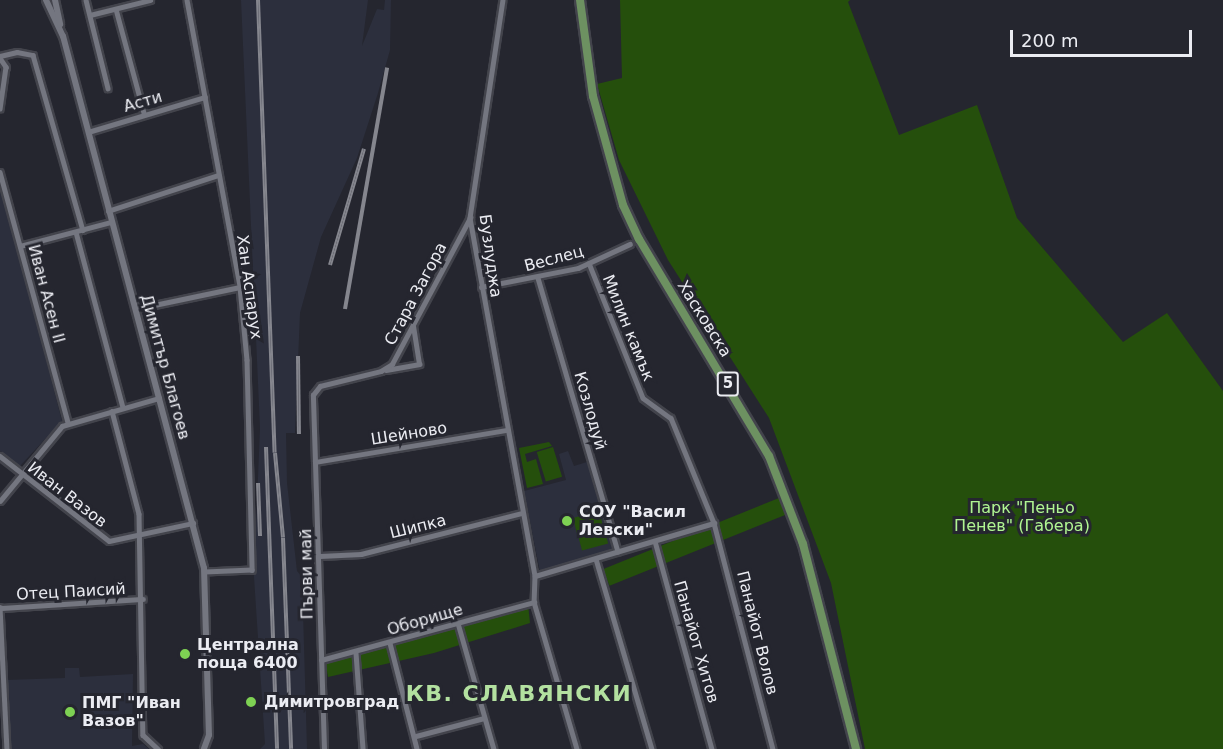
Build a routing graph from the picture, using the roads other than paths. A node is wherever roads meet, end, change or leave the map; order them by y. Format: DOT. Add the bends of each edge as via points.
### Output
graph roads {
  1 [pos="46,0"];
  2 [pos="55,0"];
  3 [pos="86,0"];
  4 [pos="121,0"];
  5 [pos="150,0"];
  6 [pos="187,0"];
  7 [pos="503,0"];
  8 [pos="580,0"];
  9 [pos="123,7"];
  10 [pos="116,9"];
  11 [pos="90,15"];
  12 [pos="63,36"];
  13 [pos="0,57"];
  14 [pos="108,88"];
  15 [pos="205,97"];
  16 [pos="0,109"];
  17 [pos="144,113"];
  18 [pos="88,132"];
  19 [pos="0,172"];
  20 [pos="218,175"];
  21 [pos="108,211"];
  22 [pos="470,218"];
  23 [pos="111,222"];
  24 [pos="83,230"];
  25 [pos="76,232"];
  26 [pos="630,244"];
  27 [pos="20,246"];
  28 [pos="589,263"];
  29 [pos="538,278"];
  30 [pos="240,286"];
  31 [pos="481,287"];
  32 [pos="135,309"];
  33 [pos="413,326"];
  34 [pos="381,371"];
  35 [pos="159,398"];
  36 [pos="123,408"];
  37 [pos="112,411"];
  38 [pos="68,422"];
  39 [pos="507,430"];
  40 [pos="0,456"];
  41 [pos="315,462"];
  42 [pos="22,474"];
  43 [pos="0,501"];
  44 [pos="522,513"];
  45 [pos="193,522"];
  46 [pos="714,523"];
  47 [pos="140,537"];
  48 [pos="656,542"];
  49 [pos="618,552"];
  50 [pos="320,556"];
  51 [pos="596,559"];
  52 [pos="204,572"];
  53 [pos="535,576"];
  54 [pos="143,599"];
  55 [pos="534,602"];
  56 [pos="0,608"];
  57 [pos="458,623"];
  58 [pos="390,643"];
  59 [pos="356,653"];
  60 [pos="321,660"];
  61 [pos="484,718"];
  62 [pos="416,736"];
  63 [pos="7,749"];
  64 [pos="158,749"];
  65 [pos="204,749"];
  66 [pos="324,749"];
  67 [pos="363,749"];
  68 [pos="417,749"];
  69 [pos="494,749"];
  70 [pos="577,749"];
  71 [pos="652,749"];
  72 [pos="712,749"];
  73 [pos="773,749"];
  74 [pos="856,749"];
  1 -- 12 [label="street, Димитър Благоев"];
  2 -- 12 [label="street"];
  3 -- 11 [label="street"];
  4 -- 9 [label="street"];
  5 -- 9 [label="street"];
  6 -- 15 [label="street, Хан Аспарух"];
  7 -- 22 [label="street, Бузлуджа"];
  8 -- 74 [label="main road, Хасковска / 5" via="593,96 623,205 642,245 769,456 803,544"];
  9 -- 10 [label="street"];
  10 -- 11 [label="street"];
  10 -- 17 [label="street"];
  11 -- 14 [label="street"];
  12 -- 18 [label="street, Димитър Благоев"];
  13 -- 16 [label="street" via="6,67"];
  13 -- 24 [label="street" via="33,55"];
  15 -- 17 [label="street, Асти"];
  15 -- 20 [label="street, Хан Аспарух"];
  17 -- 18 [label="street, Асти"];
  18 -- 21 [label="street, Димитър Благоев"];
  19 -- 27 [label="street, Иван Асен II"];
  20 -- 21 [label="street"];
  20 -- 30 [label="street, Хан Аспарух"];
  21 -- 23 [label="street, Димитър Благоев"];
  22 -- 31 [label="street, Бузлуджа"];
  22 -- 33 [label="street, Стара Загора"];
  23 -- 24 [label="street"];
  23 -- 32 [label="street, Димитър Благоев"];
  24 -- 25 [label="street"];
  25 -- 27 [label="street"];
  25 -- 36 [label="street"];
  26 -- 28 [label="street, Веслец"];
  27 -- 38 [label="street, Иван Асен II"];
  28 -- 29 [label="street, Веслец"];
  28 -- 46 [label="street, Милин камък" via="643,398 671,418"];
  29 -- 31 [label="street, Веслец"];
  29 -- 49 [label="street, Козлодуй"];
  30 -- 32 [label="street"];
  30 -- 52 [label="street, Хан Аспарух" via="246,350 252,570"];
  31 -- 39 [label="street, Бузлуджа"];
  32 -- 35 [label="street, Димитър Благоев"];
  33 -- 34 [label="street, Стара Загора" via="392,364"];
  33 -- 34 [label="street" via="419,364"];
  34 -- 41 [label="street, Първи май" via="320,386 313,399"];
  35 -- 36 [label="street"];
  35 -- 45 [label="street, Димитър Благоев"];
  36 -- 37 [label="street"];
  37 -- 38 [label="street"];
  37 -- 47 [label="street" via="139,514"];
  38 -- 42 [label="street"];
  39 -- 41 [label="street, Шейново"];
  39 -- 44 [label="street, Бузлуджа"];
  40 -- 42 [label="street, Иван Вазов"];
  41 -- 50 [label="street, Първи май"];
  42 -- 43 [label="street"];
  42 -- 47 [label="street, Иван Вазов" via="109,542"];
  44 -- 50 [label="street, Шипка" via="361,554"];
  44 -- 53 [label="street, Бузлуджа"];
  45 -- 47 [label="street, Иван Вазов"];
  45 -- 52 [label="street, Димитър Благоев"];
  46 -- 48 [label="street"];
  46 -- 73 [label="street, Панайот Волов"];
  47 -- 54 [label="street"];
  48 -- 49 [label="street"];
  48 -- 72 [label="street, Панайот Хитов"];
  49 -- 51 [label="street"];
  50 -- 60 [label="street, Първи май"];
  51 -- 53 [label="street"];
  51 -- 71 [label="street"];
  52 -- 65 [label="street, Димитър Благоев" via="209,735"];
  53 -- 55 [label="street, Бузлуджа"];
  54 -- 56 [label="street, Отец Паисий"];
  54 -- 64 [label="street" via="142,735"];
  55 -- 57 [label="street, Оборище"];
  55 -- 70 [label="street, Бузлуджа"];
  56 -- 63 [label="street"];
  57 -- 58 [label="street, Оборище"];
  57 -- 61 [label="street"];
  58 -- 59 [label="street, Оборище"];
  58 -- 62 [label="street"];
  59 -- 60 [label="street, Оборище"];
  59 -- 67 [label="street"];
  60 -- 66 [label="street, Първи май"];
  61 -- 62 [label="street"];
  61 -- 69 [label="street"];
  62 -- 68 [label="street"];
}
